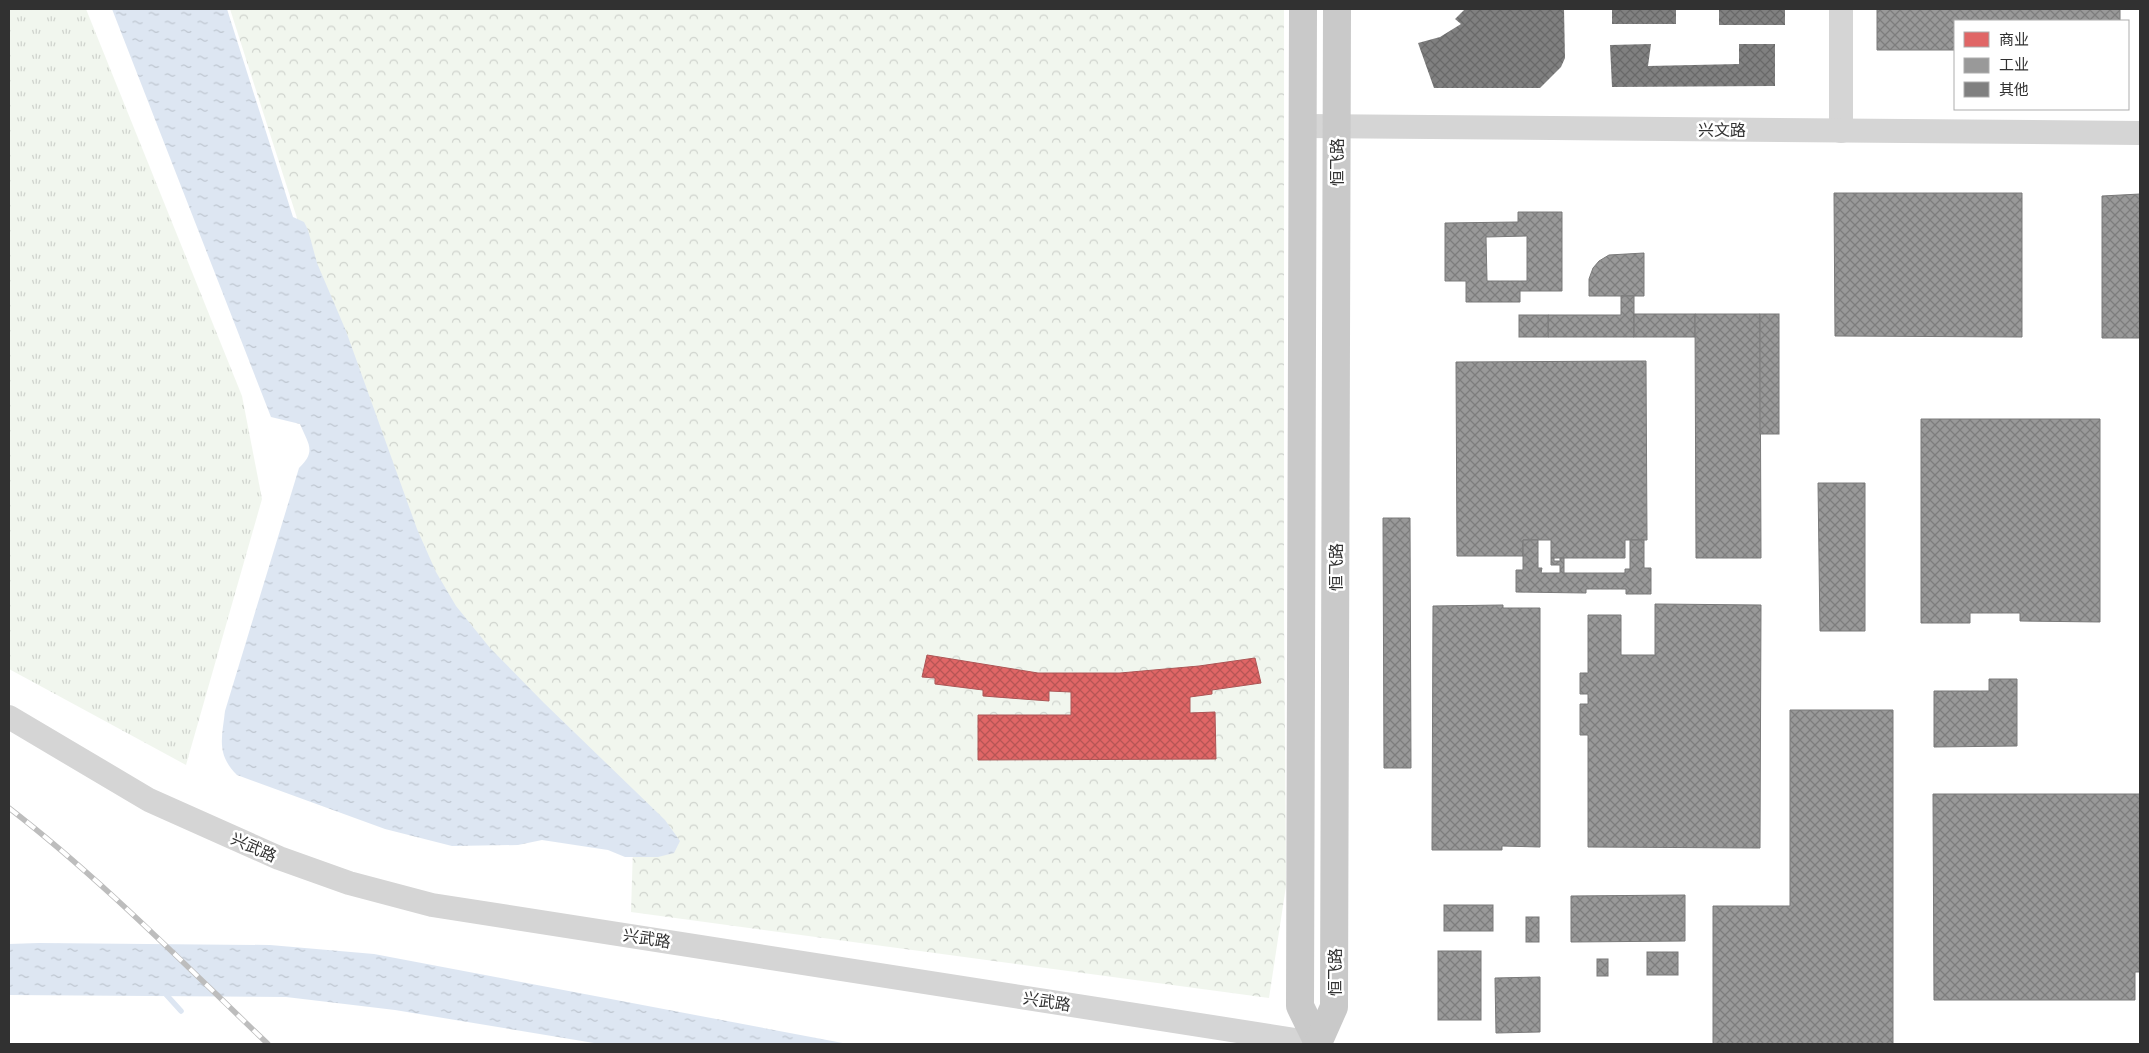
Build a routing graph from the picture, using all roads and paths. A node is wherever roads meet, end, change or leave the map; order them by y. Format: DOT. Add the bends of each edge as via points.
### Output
graph roads {
  1 [pos="1303,9"];
  2 [pos="1337,9"];
  3 [pos="1841,9"];
  4 [pos="1303,126"];
  5 [pos="1337,127"];
  6 [pos="1841,131"];
  7 [pos="2140,133"];
  8 [pos="9,717"];
  9 [pos="1319,1044"];
  1 -- 4 [label="main road"];
  2 -- 5 [label="main road, 恒飞路"];
  3 -- 6 [label="street"];
  4 -- 5 [label="street, 兴文路"];
  4 -- 9 [label="main road" via="1300,1006"];
  5 -- 6 [label="street, 兴文路"];
  5 -- 9 [label="main road, 恒飞路" via="1334,1007"];
  6 -- 7 [label="street, 兴文路"];
  8 -- 9 [label="street, 兴武路" via="149,800 279,858 349,883 432,905"];
}
